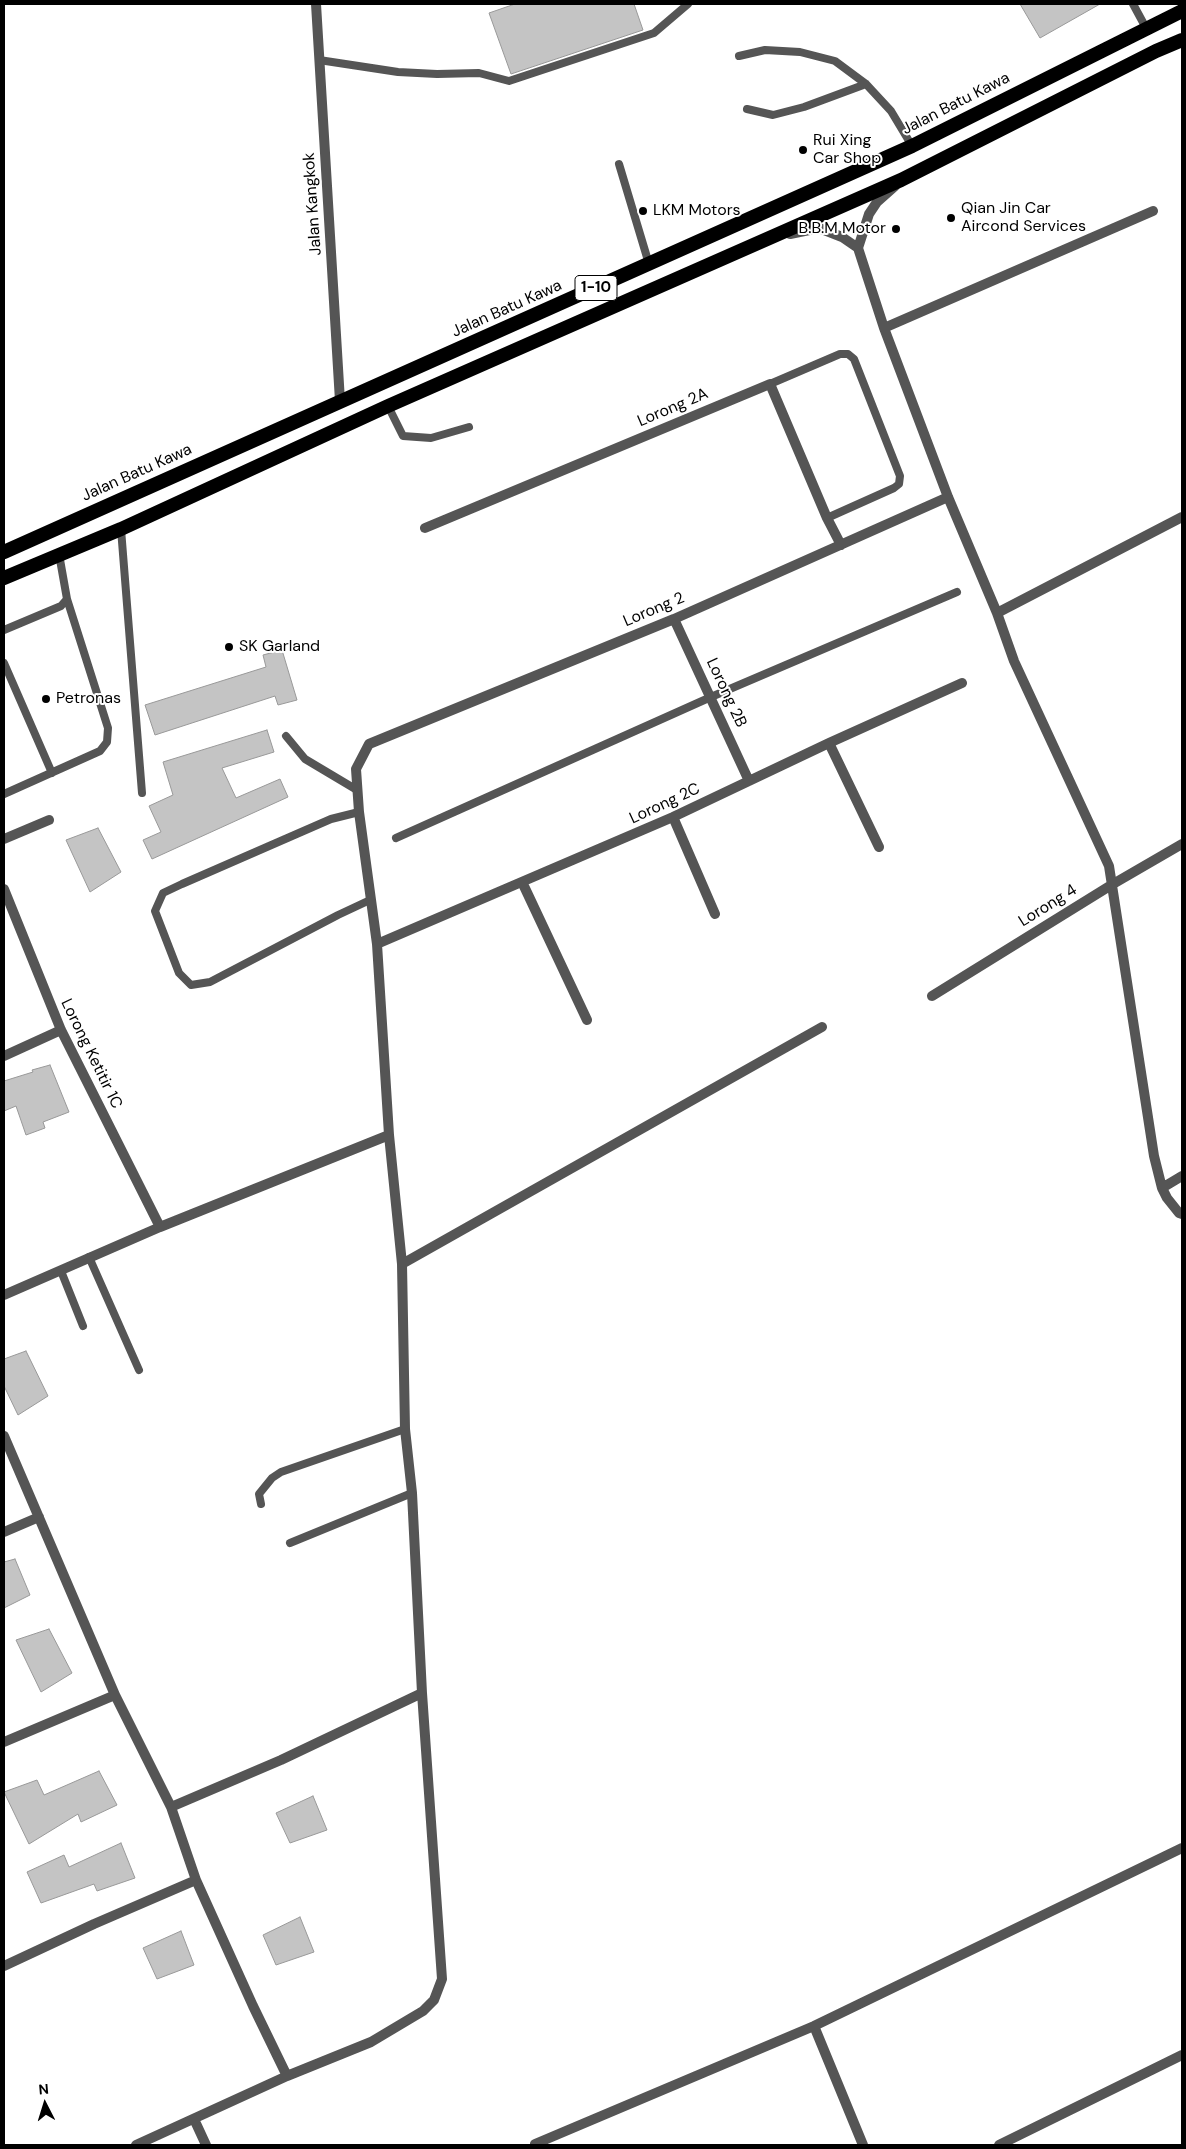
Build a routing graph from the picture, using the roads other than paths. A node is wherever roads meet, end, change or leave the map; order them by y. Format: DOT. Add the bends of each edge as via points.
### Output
graph roads {
  1 [pos="316,4"];
  2 [pos="688,4"];
  3 [pos="1133,4"];
  4 [pos="1182,11"];
  5 [pos="1146,28"];
  6 [pos="1182,40"];
  7 [pos="739,56"];
  8 [pos="319,60"];
  9 [pos="866,84"];
  10 [pos="747,109"];
  11 [pos="912,146"];
  12 [pos="619,164"];
  13 [pos="901,180"];
  14 [pos="1153,211"];
  15 [pos="766,238"];
  16 [pos="858,248"];
  17 [pos="649,264"];
  18 [pos="884,328"];
  19 [pos="770,384"];
  20 [pos="340,401"];
  21 [pos="388,406"];
  22 [pos="469,426"];
  23 [pos="948,497"];
  24 [pos="1182,517"];
  25 [pos="827,518"];
  26 [pos="425,528"];
  27 [pos="120,529"];
  28 [pos="841,545"];
  29 [pos="4,552"];
  30 [pos="59,554"];
  31 [pos="4,578"];
  32 [pos="957,592"];
  33 [pos="67,599"];
  34 [pos="998,613"];
  35 [pos="674,619"];
  36 [pos="4,630"];
  37 [pos="4,663"];
  38 [pos="962,683"];
  39 [pos="712,697"];
  40 [pos="286,736"];
  41 [pos="829,743"];
  42 [pos="52,772"];
  43 [pos="749,781"];
  44 [pos="357,790"];
  45 [pos="142,793"];
  46 [pos="4,794"];
  47 [pos="359,812"];
  48 [pos="673,818"];
  49 [pos="48,820"];
  50 [pos="396,838"];
  51 [pos="4,839"];
  52 [pos="1182,844"];
  53 [pos="879,847"];
  54 [pos="523,884"];
  55 [pos="1112,884"];
  56 [pos="4,889"];
  57 [pos="370,900"];
  58 [pos="715,914"];
  59 [pos="377,944"];
  60 [pos="932,996"];
  61 [pos="587,1020"];
  62 [pos="822,1026"];
  63 [pos="61,1030"];
  64 [pos="4,1056"];
  65 [pos="389,1135"];
  66 [pos="1182,1176"];
  67 [pos="1162,1188"];
  68 [pos="1182,1214"];
  69 [pos="160,1227"];
  70 [pos="89,1257"];
  71 [pos="402,1264"];
  72 [pos="61,1271"];
  73 [pos="4,1295"];
  74 [pos="83,1326"];
  75 [pos="139,1370"];
  76 [pos="405,1429"];
  77 [pos="4,1436"];
  78 [pos="412,1493"];
  79 [pos="262,1504"];
  80 [pos="39,1517"];
  81 [pos="4,1532"];
  82 [pos="290,1543"];
  83 [pos="422,1693"];
  84 [pos="115,1695"];
  85 [pos="4,1742"];
  86 [pos="171,1807"];
  87 [pos="1182,1848"];
  88 [pos="196,1880"];
  89 [pos="4,1966"];
  90 [pos="814,2026"];
  91 [pos="1182,2056"];
  92 [pos="287,2076"];
  93 [pos="194,2119"];
  94 [pos="535,2144"];
  95 [pos="136,2145"];
  96 [pos="206,2145"];
  97 [pos="863,2145"];
  98 [pos="998,2145"];
  1 -- 8 [label="street, Jalan Kangkok"];
  2 -- 8 [label="lane" via="654,33 509,81 479,73 398,72"];
  3 -- 5 [label="lane"];
  4 -- 5 [label="highway, Jalan Batu Kawa / 1-10"];
  5 -- 11 [label="highway, Jalan Batu Kawa / 1-10"];
  6 -- 13 [label="highway, 1-10"];
  7 -- 9 [label="lane" via="765,50 800,52 835,62"];
  8 -- 20 [label="street, Jalan Kangkok"];
  9 -- 10 [label="lane" via="804,107 773,114"];
  9 -- 11 [label="lane" via="891,111"];
  11 -- 17 [label="highway, Jalan Batu Kawa / 1-10"];
  12 -- 17 [label="lane"];
  13 -- 15 [label="highway, 1-10"];
  13 -- 16 [label="street" via="873,208"];
  14 -- 18 [label="street"];
  15 -- 16 [label="street" via="819,228"];
  15 -- 21 [label="highway, 1-10"];
  16 -- 18 [label="street"];
  17 -- 20 [label="highway, Jalan Batu Kawa / 1-10"];
  18 -- 23 [label="street"];
  19 -- 25 [label="street"];
  19 -- 25 [label="lane" via="840,354 848,354 854,359 900,476 899,484"];
  19 -- 26 [label="street, Lorong 2A"];
  20 -- 29 [label="highway, Jalan Batu Kawa / 1-10"];
  21 -- 22 [label="lane" via="403,436 430,438"];
  21 -- 27 [label="highway, 1-10"];
  23 -- 28 [label="street, Lorong 2"];
  23 -- 34 [label="street"];
  24 -- 34 [label="street"];
  25 -- 28 [label="street"];
  27 -- 30 [label="highway, 1-10"];
  27 -- 45 [label="lane"];
  28 -- 35 [label="street, Lorong 2"];
  30 -- 31 [label="highway, 1-10"];
  30 -- 33 [label="lane"];
  32 -- 39 [label="lane"];
  33 -- 36 [label="lane" via="61,606"];
  33 -- 42 [label="lane" via="108,728 108,742 100,751"];
  34 -- 55 [label="street" via="1014,661 1109,866"];
  35 -- 39 [label="street, Lorong 2B"];
  35 -- 44 [label="street, Lorong 2" via="369,744 356,769"];
  37 -- 42 [label="lane"];
  38 -- 41 [label="street, Lorong 2C"];
  39 -- 43 [label="street, Lorong 2B"];
  39 -- 50 [label="lane"];
  40 -- 44 [label="lane" via="304,759"];
  41 -- 43 [label="street, Lorong 2C"];
  41 -- 53 [label="street"];
  42 -- 46 [label="lane"];
  43 -- 48 [label="street, Lorong 2C"];
  44 -- 47 [label="street"];
  47 -- 57 [label="street"];
  47 -- 57 [label="lane" via="331,819 163,893 154,911 179,973 190,985 210,982"];
  48 -- 54 [label="street, Lorong 2C"];
  48 -- 58 [label="street"];
  49 -- 51 [label="street"];
  52 -- 55 [label="street, Lorong 4"];
  54 -- 59 [label="street, Lorong 2C"];
  54 -- 61 [label="street"];
  55 -- 60 [label="street, Lorong 4"];
  55 -- 67 [label="street" via="1154,1156"];
  56 -- 63 [label="street, Lorong Ketitir 1C"];
  57 -- 59 [label="street"];
  59 -- 65 [label="street"];
  62 -- 71 [label="street"];
  63 -- 64 [label="street"];
  63 -- 69 [label="street, Lorong Ketitir 1C"];
  65 -- 69 [label="street"];
  65 -- 71 [label="street"];
  66 -- 67 [label="street"];
  67 -- 68 [label="street"];
  69 -- 70 [label="street"];
  70 -- 72 [label="street"];
  70 -- 75 [label="lane"];
  71 -- 76 [label="street"];
  72 -- 73 [label="street"];
  72 -- 74 [label="lane"];
  76 -- 78 [label="street"];
  76 -- 79 [label="lane" via="281,1472 259,1494"];
  77 -- 80 [label="street"];
  78 -- 82 [label="lane"];
  78 -- 83 [label="street"];
  80 -- 81 [label="street"];
  80 -- 84 [label="street"];
  83 -- 86 [label="street" via="281,1760"];
  83 -- 92 [label="street" via="442,1979 434,2000 423,2011 371,2042"];
  84 -- 85 [label="street"];
  84 -- 86 [label="street"];
  86 -- 88 [label="street"];
  87 -- 90 [label="street"];
  88 -- 89 [label="street"];
  88 -- 92 [label="street"];
  90 -- 94 [label="street"];
  90 -- 97 [label="street"];
  91 -- 98 [label="street"];
  92 -- 93 [label="street"];
  93 -- 95 [label="street"];
  93 -- 96 [label="street"];
}
